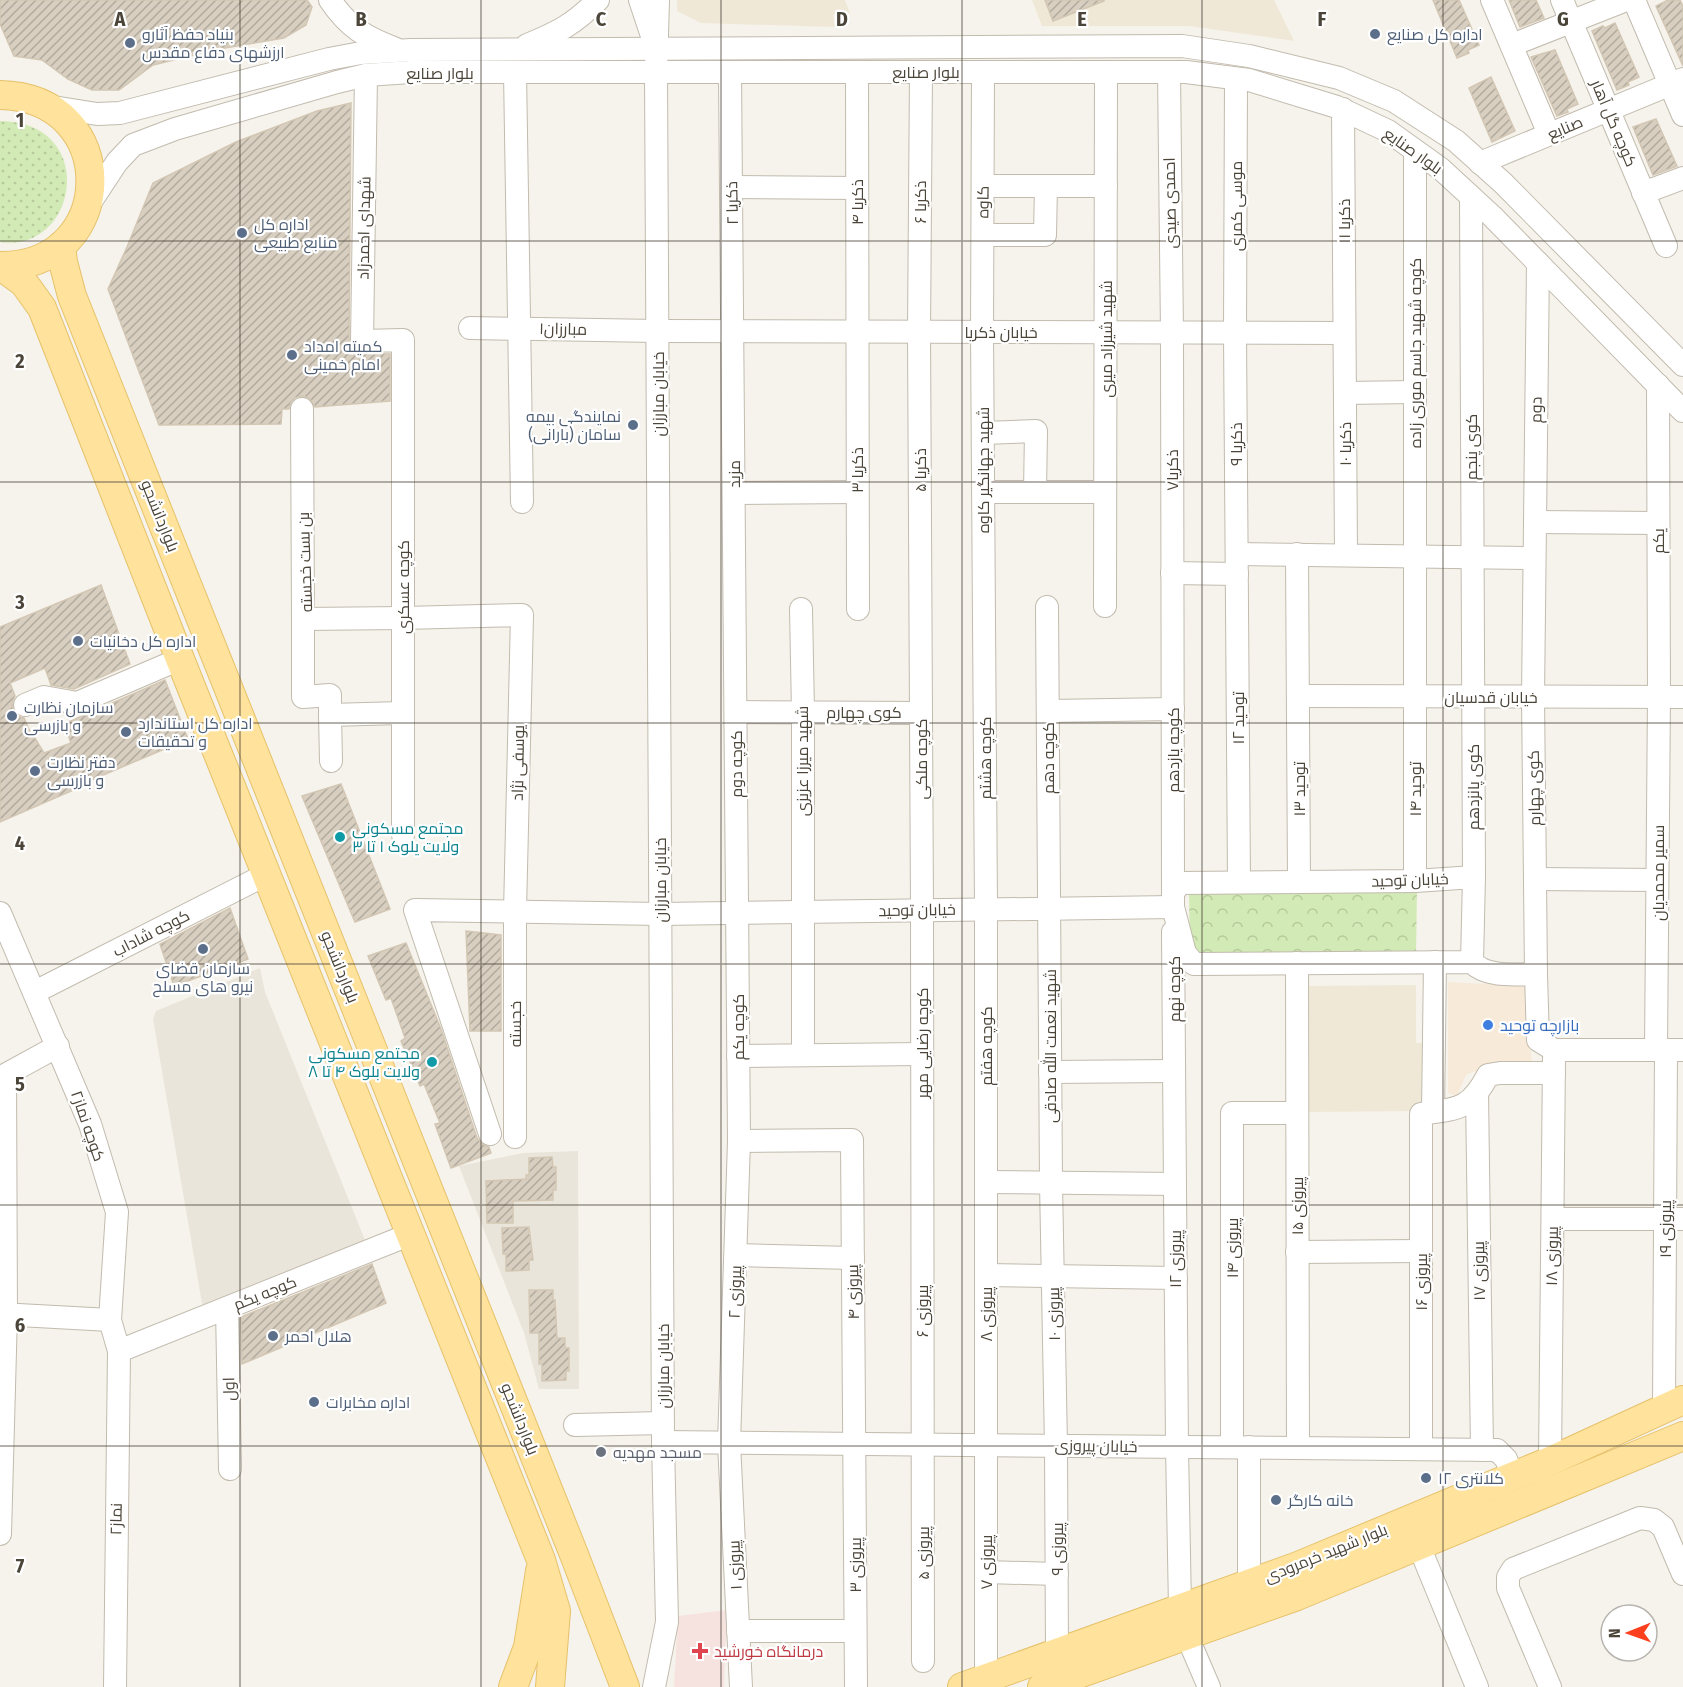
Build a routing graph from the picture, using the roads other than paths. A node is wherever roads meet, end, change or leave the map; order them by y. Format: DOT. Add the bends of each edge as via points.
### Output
graph roads {
  1 [pos="330,0"];
  2 [pos="598,0"];
  3 [pos="640,0"];
  4 [pos="658,0"];
  5 [pos="1492,0"];
  6 [pos="1562,0"];
  7 [pos="1626,0"];
  8 [pos="1634,0"];
  9 [pos="1571,22"];
  10 [pos="1512,45"];
  11 [pos="518,49"];
  12 [pos="656,49"];
  13 [pos="401,50"];
  14 [pos="1267,60"];
  15 [pos="515,72"];
  16 [pos="656,72"];
  17 [pos="857,72"];
  18 [pos="921,72"];
  19 [pos="983,72"];
  20 [pos="1107,72"];
  21 [pos="1169,72"];
  22 [pos="730,73"];
  23 [pos="366,75"];
  24 [pos="1236,79"];
  25 [pos="1676,81"];
  26 [pos="1262,84"];
  27 [pos="0,95"];
  28 [pos="48,106"];
  29 [pos="1343,109"];
  30 [pos="1608,110"];
  31 [pos="1683,115"];
  32 [pos="1550,134"];
  33 [pos="1415,151"];
  34 [pos="1480,163"];
  35 [pos="1683,178"];
  36 [pos="984,186"];
  37 [pos="1046,186"];
  38 [pos="1106,186"];
  39 [pos="731,187"];
  40 [pos="857,188"];
  41 [pos="1643,193"];
  42 [pos="1471,197"];
  43 [pos="88,206"];
  44 [pos="983,235"];
  45 [pos="61,246"];
  46 [pos="1666,246"];
  47 [pos="1538,263"];
  48 [pos="1,266"];
  49 [pos="470,328"];
  50 [pos="520,328"];
  51 [pos="657,332"];
  52 [pos="857,332"];
  53 [pos="919,332"];
  54 [pos="982,332"];
  55 [pos="733,333"];
  56 [pos="1106,333"];
  57 [pos="1172,333"];
  58 [pos="1236,333"];
  59 [pos="1344,333"];
  60 [pos="403,340"];
  61 [pos="1683,365"];
  62 [pos="1658,385"];
  63 [pos="1415,392"];
  64 [pos="1345,393"];
  65 [pos="302,409"];
  66 [pos="1683,411"];
  67 [pos="983,433"];
  68 [pos="857,492"];
  69 [pos="984,492"];
  70 [pos="1035,492"];
  71 [pos="1105,492"];
  72 [pos="734,494"];
  73 [pos="522,502"];
  74 [pos="1535,522"];
  75 [pos="1658,523"];
  76 [pos="1297,554"];
  77 [pos="1346,554"];
  78 [pos="1415,555"];
  79 [pos="1471,556"];
  80 [pos="1534,558"];
  81 [pos="1237,564"];
  82 [pos="1172,573"];
  83 [pos="1105,606"];
  84 [pos="1173,606"];
  85 [pos="1047,607"];
  86 [pos="920,608"];
  87 [pos="984,608"];
  88 [pos="801,609"];
  89 [pos="858,609"];
  90 [pos="522,615"];
  91 [pos="735,615"];
  92 [pos="404,618"];
  93 [pos="303,619"];
  94 [pos="180,659"];
  95 [pos="1298,696"];
  96 [pos="1415,696"];
  97 [pos="1473,697"];
  98 [pos="1533,697"];
  99 [pos="1659,697"];
  100 [pos="1683,698"];
  101 [pos="26,705"];
  102 [pos="1173,709"];
  103 [pos="1048,711"];
  104 [pos="736,712"];
  105 [pos="803,712"];
  106 [pos="921,712"];
  107 [pos="401,714"];
  108 [pos="330,715"];
  109 [pos="331,761"];
  110 [pos="403,835"];
  111 [pos="267,874"];
  112 [pos="1474,877"];
  113 [pos="1535,879"];
  114 [pos="1658,880"];
  115 [pos="1415,881"];
  116 [pos="1239,882"];
  117 [pos="1299,882"];
  118 [pos="1173,900"];
  119 [pos="986,909"];
  120 [pos="1049,909"];
  121 [pos="922,910"];
  122 [pos="515,912"];
  123 [pos="802,912"];
  124 [pos="0,913"];
  125 [pos="737,913"];
  126 [pos="660,914"];
  127 [pos="1435,962"];
  128 [pos="1472,962"];
  129 [pos="1297,963"];
  130 [pos="1536,974"];
  131 [pos="35,992"];
  132 [pos="58,1046"];
  133 [pos="1554,1050"];
  134 [pos="1668,1050"];
  135 [pos="922,1054"];
  136 [pos="803,1055"];
  137 [pos="738,1056"];
  138 [pos="1174,1071"];
  139 [pos="1050,1072"];
  140 [pos="1554,1073"];
  141 [pos="1477,1093"];
  142 [pos="1297,1113"];
  143 [pos="1427,1113"];
  144 [pos="490,1134"];
  145 [pos="515,1137"];
  146 [pos="739,1141"];
  147 [pos="922,1177"];
  148 [pos="986,1182"];
  149 [pos="1051,1183"];
  150 [pos="1175,1184"];
  151 [pos="1553,1219"];
  152 [pos="1674,1219"];
  153 [pos="411,1234"];
  154 [pos="1421,1251"];
  155 [pos="1297,1252"];
  156 [pos="736,1255"];
  157 [pos="853,1258"];
  158 [pos="986,1275"];
  159 [pos="1053,1276"];
  160 [pos="1176,1278"];
  161 [pos="227,1308"];
  162 [pos="3,1314"];
  163 [pos="110,1320"];
  164 [pos="119,1351"];
  165 [pos="1673,1405"];
  166 [pos="575,1425"];
  167 [pos="663,1433"];
  168 [pos="1683,1436"];
  169 [pos="729,1443"];
  170 [pos="855,1444"];
  171 [pos="922,1444"];
  172 [pos="986,1445"];
  173 [pos="1056,1446"];
  174 [pos="1177,1447"];
  175 [pos="1241,1447"];
  176 [pos="1298,1448"];
  177 [pos="1421,1449"];
  178 [pos="1482,1450"];
  179 [pos="1550,1461"];
  180 [pos="230,1469"];
  181 [pos="1514,1476"];
  182 [pos="0,1534"];
  183 [pos="1419,1546"];
  184 [pos="541,1560"];
  185 [pos="986,1572"];
  186 [pos="1057,1574"];
  187 [pos="1683,1574"];
  188 [pos="1249,1583"];
  189 [pos="1180,1608"];
  190 [pos="738,1631"];
  191 [pos="855,1631"];
  192 [pos="1187,1636"];
  193 [pos="923,1661"];
  194 [pos="1067,1672"];
  195 [pos="974,1683"];
  196 [pos="115,1687"];
  197 [pos="513,1687"];
  198 [pos="550,1687"];
  199 [pos="625,1687"];
  200 [pos="654,1687"];
  201 [pos="741,1687"];
  202 [pos="856,1687"];
  203 [pos="1042,1687"];
  204 [pos="1209,1687"];
  205 [pos="1477,1687"];
  206 [pos="1550,1687"];
  1 -- 13 [label="street" via="343,19 357,30"];
  2 -- 11 [label="street" via="579,20"];
  3 -- 12 [label="street"];
  4 -- 12 [label="street, خیابان مبارزان"];
  5 -- 10 [label="street"];
  6 -- 9 [label="street, کوچه گل آهار"];
  7 -- 9 [label="street"];
  8 -- 25 [label="street"];
  9 -- 10 [label="street"];
  9 -- 30 [label="street, کوچه گل آهار"];
  10 -- 32 [label="street"];
  11 -- 12 [label="street, بلوار صنایع"];
  11 -- 13 [label="street, بلوار صنایع"];
  12 -- 14 [label="street, بلوار صنایع" via="1182,46"];
  12 -- 16 [label="street, خیابان مبارزان"];
  13 -- 28 [label="street, بلوار صنایع" via="329,59 120,113 96,114"];
  14 -- 26 [label="street"];
  14 -- 34 [label="street, بلوار صنایع" via="1339,78 1394,101 1456,141"];
  15 -- 16 [label="street, بلوار صنایع"];
  15 -- 23 [label="street, بلوار صنایع"];
  15 -- 50 [label="street"];
  16 -- 22 [label="street, بلوار صنایع"];
  16 -- 51 [label="street, خیابان مبارزان"];
  17 -- 18 [label="street, بلوار صنایع"];
  17 -- 22 [label="street, بلوار صنایع"];
  17 -- 40 [label="street, ذکریا ۴"];
  18 -- 19 [label="street, بلوار صنایع"];
  18 -- 53 [label="street, ذکریا ۶"];
  19 -- 20 [label="street, بلوار صنایع"];
  19 -- 36 [label="street, کاوه"];
  20 -- 21 [label="street, بلوار صنایع"];
  20 -- 38 [label="street, شهید شیرزاد میری"];
  21 -- 24 [label="street, بلوار صنایع"];
  21 -- 57 [label="street, احمدی صیدی"];
  22 -- 39 [label="street, ذکریا ۲"];
  23 -- 43 [label="street, بلوار صنایع" via="175,129 133,145"];
  23 -- 60 [label="street, شهدای احمدزاد" via="362,341"];
  24 -- 26 [label="street, بلوار صنایع"];
  24 -- 58 [label="street, موسی کمری"];
  25 -- 30 [label="street, صنایع"];
  25 -- 31 [label="street"];
  26 -- 29 [label="street, بلوار صنایع"];
  27 -- 28 [label="main road" via="24,97"];
  28 -- 43 [label="main road" via="70,124 86,148 92,177"];
  29 -- 33 [label="street, بلوار صنایع"];
  29 -- 59 [label="street, ذکریا ۱۱"];
  30 -- 32 [label="street, صنایع"];
  30 -- 41 [label="street, کوچه گل آهار"];
  32 -- 34 [label="street, صنایع"];
  33 -- 42 [label="street, بلوار صنایع" via="1442,169"];
  33 -- 63 [label="street, کوچه شهید جاسم موری زاده"];
  34 -- 61 [label="street, بلوار صنایع"];
  35 -- 41 [label="street"];
  36 -- 37 [label="street"];
  36 -- 44 [label="street, کاوه"];
  37 -- 38 [label="street"];
  37 -- 44 [label="street" via="1045,235"];
  38 -- 56 [label="street, شهید شیرزاد میری"];
  39 -- 40 [label="street"];
  39 -- 55 [label="street, ذکریا ۲"];
  40 -- 52 [label="street, ذکریا ۴"];
  41 -- 46 [label="street, کوچه گل آهار"];
  42 -- 47 [label="street, بلوار صنایع"];
  42 -- 79 [label="street, کوی پنجم"];
  43 -- 45 [label="main road" via="77,228"];
  44 -- 54 [label="street, کاوه"];
  45 -- 48 [label="main road" via="43,258"];
  45 -- 199 [label="main road, بلواردانشجو" via="72,296"];
  47 -- 62 [label="street, بلوار صنایع"];
  47 -- 74 [label="street, دوم"];
  48 -- 94 [label="main road, بلواردانشجو" via="24,283 42,308"];
  49 -- 50 [label="street, مبارزان۱"];
  50 -- 51 [label="street, مبارزان۱"];
  50 -- 73 [label="street"];
  51 -- 55 [label="street, خیابان ذکریا"];
  51 -- 126 [label="street, خیابان مبارزان"];
  52 -- 53 [label="street, خیابان ذکریا"];
  52 -- 55 [label="street, خیابان ذکریا"];
  52 -- 68 [label="street, ذکریا ۳"];
  53 -- 54 [label="street, خیابان ذکریا"];
  53 -- 86 [label="street, ذکریا ۵"];
  54 -- 56 [label="street, خیابان ذکریا"];
  54 -- 67 [label="street, شهید جهانگیر کاوه"];
  55 -- 72 [label="street, مزید"];
  56 -- 57 [label="street, خیابان ذکریا"];
  56 -- 71 [label="street, شهید شیرزاد میری"];
  57 -- 58 [label="street, خیابان ذکریا"];
  57 -- 82 [label="street, ذکریا۷"];
  58 -- 59 [label="street, خیابان ذکریا"];
  58 -- 81 [label="street, ذکریا ۹"];
  59 -- 64 [label="street, ذکریا ۱۰"];
  60 -- 92 [label="street, کوچه عسکری"];
  62 -- 66 [label="street, بلوار صنایع"];
  62 -- 75 [label="street, یکم"];
  63 -- 64 [label="street"];
  63 -- 78 [label="street, کوچه شهید جاسم موری زاده"];
  64 -- 77 [label="street, ذکریا ۱۰"];
  65 -- 93 [label="street, بن بست خجسته"];
  67 -- 69 [label="street, شهید جهانگیر کاوه"];
  67 -- 70 [label="street" via="1036,431"];
  68 -- 72 [label="street"];
  68 -- 89 [label="street, ذکریا ۳"];
  69 -- 70 [label="street"];
  69 -- 87 [label="street, شهید جهانگیر کاوه"];
  70 -- 71 [label="street"];
  71 -- 83 [label="street, شهید شیرزاد میری"];
  72 -- 91 [label="street, مزید"];
  74 -- 75 [label="street"];
  74 -- 80 [label="street, دوم"];
  75 -- 99 [label="street, یکم"];
  76 -- 77 [label="street"];
  76 -- 81 [label="street"];
  76 -- 95 [label="street, توحید ۱۳"];
  77 -- 78 [label="street"];
  78 -- 79 [label="street"];
  78 -- 96 [label="street, کوچه شهید جاسم موری زاده"];
  79 -- 80 [label="street"];
  79 -- 97 [label="street, کوی پنجم"];
  80 -- 98 [label="street, کوی چهارم"];
  81 -- 82 [label="street"];
  81 -- 116 [label="street, توحید ۱۲"];
  82 -- 84 [label="street, ذکریا۷"];
  84 -- 102 [label="street, کوچه یازدهم"];
  85 -- 103 [label="street, کوچه دهم"];
  86 -- 106 [label="street, کوچه ملکی"];
  87 -- 119 [label="street, کوچه هشتم"];
  88 -- 105 [label="street, شهید میرزا عزیزی"];
  90 -- 92 [label="street, بن بست خجسته"];
  90 -- 122 [label="street, یوسفی نژاد"];
  91 -- 104 [label="street, کوچه دوم"];
  92 -- 93 [label="street, بن بست خجسته"];
  92 -- 107 [label="street, کوچه عسکری"];
  93 -- 108 [label="street" via="303,697 330,695"];
  94 -- 101 [label="street" via="77,703 45,697"];
  94 -- 111 [label="main road, بلواردانشجو"];
  95 -- 96 [label="street, خیابان قدسیان"];
  95 -- 117 [label="street, توحید ۱۳"];
  96 -- 97 [label="street, خیابان قدسیان"];
  96 -- 115 [label="street, توحید ۱۴"];
  97 -- 98 [label="street, خیابان قدسیان"];
  97 -- 112 [label="street, کوی پانزدهم"];
  98 -- 99 [label="street, خیابان قدسیان"];
  98 -- 113 [label="street, کوی چهارم"];
  99 -- 100 [label="street, خیابان قدسیان"];
  99 -- 114 [label="street, سمیر محمدیان"];
  102 -- 103 [label="street"];
  102 -- 118 [label="street, کوچه یازدهم"];
  103 -- 120 [label="street, کوچه دهم"];
  104 -- 105 [label="street, کوی چهارم"];
  104 -- 125 [label="street, کوچه دوم"];
  105 -- 106 [label="street, کوی چهارم"];
  105 -- 123 [label="street, شهید میرزا عزیزی"];
  106 -- 121 [label="street, کوچه ملکی"];
  107 -- 108 [label="street"];
  107 -- 110 [label="street, کوچه عسکری"];
  108 -- 109 [label="street"];
  111 -- 131 [label="street, کوچه شاداب"];
  111 -- 153 [label="main road, بلواردانشجو"];
  112 -- 115 [label="street, خیابان توحید"];
  112 -- 128 [label="street, خیابان توحید"];
  113 -- 114 [label="street"];
  113 -- 130 [label="street, کوی چهارم"];
  114 -- 134 [label="street, سمیر محمدیان"];
  115 -- 117 [label="street, خیابان توحید"];
  116 -- 117 [label="street, خیابان توحید"];
  116 -- 118 [label="street, خیابان توحید" via="1180,883"];
  118 -- 120 [label="street, خیابان توحید"];
  118 -- 129 [label="street" via="1185,953 1194,964"];
  118 -- 138 [label="street, کوچه نهم"];
  119 -- 120 [label="street, خیابان توحید"];
  119 -- 121 [label="street, خیابان توحید"];
  119 -- 148 [label="street, کوچه هفتم"];
  120 -- 139 [label="street, شهید نعمت الله صادقی"];
  121 -- 123 [label="street, خیابان توحید"];
  121 -- 135 [label="street, کوچه رضایی مهر"];
  122 -- 126 [label="street"];
  122 -- 144 [label="street" via="415,910"];
  122 -- 145 [label="street, خجسته"];
  123 -- 125 [label="street, خیابان توحید"];
  123 -- 136 [label="street, شهید میرزا عزیزی"];
  124 -- 131 [label="street, کوچه نماز۲"];
  125 -- 126 [label="street, خیابان توحید"];
  125 -- 137 [label="street, کوچه یکم"];
  126 -- 167 [label="street, خیابان مبارزان"];
  127 -- 128 [label="street"];
  127 -- 129 [label="street"];
  127 -- 143 [label="street, پیروزی ۱۶"];
  128 -- 130 [label="street" via="1477,968 1505,974"];
  129 -- 142 [label="street, پیروزی ۱۵"];
  130 -- 133 [label="street" via="1538,1040"];
  131 -- 132 [label="street, کوچه نماز۲"];
  132 -- 162 [label="street" via="5,1075"];
  132 -- 163 [label="street, کوچه نماز۲" via="90,1124 117,1212"];
  133 -- 134 [label="street"];
  133 -- 140 [label="street, پیروزی ۱۸"];
  134 -- 152 [label="street, پیروزی ۱۹"];
  135 -- 136 [label="street"];
  135 -- 147 [label="street, کوچه رضایی مهر"];
  136 -- 137 [label="street"];
  137 -- 146 [label="street, کوچه یکم"];
  138 -- 139 [label="street"];
  138 -- 150 [label="street, پیروزی ۱۲"];
  139 -- 149 [label="street, شهید نعمت الله صادقی"];
  140 -- 141 [label="street" via="1488,1075"];
  140 -- 151 [label="street, پیروزی ۱۸"];
  141 -- 143 [label="street" via="1463,1107"];
  141 -- 178 [label="street, پیروزی ۱۷"];
  142 -- 155 [label="street, پیروزی ۱۵"];
  142 -- 175 [label="street, پیروزی ۱۴" via="1232,1113"];
  143 -- 154 [label="street, پیروزی ۱۶"];
  146 -- 156 [label="street, پیروزی ۲"];
  146 -- 157 [label="street, پیروزی ۴" via="852,1140"];
  147 -- 171 [label="street, پیروزی ۶"];
  148 -- 149 [label="street"];
  148 -- 158 [label="street, پیروزی ۸"];
  149 -- 150 [label="street"];
  149 -- 159 [label="street, پیروزی ۱۰"];
  150 -- 160 [label="street, پیروزی ۱۲"];
  151 -- 152 [label="street"];
  151 -- 179 [label="street, پیروزی ۱۸"];
  152 -- 165 [label="street, پیروزی ۱۹"];
  153 -- 161 [label="street, کوچه یکم"];
  153 -- 184 [label="main road, بلواردانشجو"];
  154 -- 155 [label="street"];
  154 -- 177 [label="street, پیروزی ۱۶"];
  155 -- 176 [label="street, پیروزی ۱۵"];
  156 -- 157 [label="street"];
  156 -- 169 [label="street, پیروزی ۲"];
  157 -- 170 [label="street, پیروزی ۴"];
  158 -- 159 [label="street"];
  158 -- 172 [label="street, پیروزی ۸"];
  159 -- 160 [label="street"];
  159 -- 173 [label="street, پیروزی ۱۰"];
  160 -- 174 [label="street, پیروزی ۱۲"];
  161 -- 164 [label="street, کوچه یکم"];
  161 -- 180 [label="street, اول"];
  162 -- 163 [label="street"];
  162 -- 182 [label="street"];
  163 -- 164 [label="street, کوچه نماز۲"];
  164 -- 196 [label="street, نماز۲"];
  165 -- 179 [label="main road, بلوار شهید خرمرودی"];
  166 -- 167 [label="street, خیابان پیروزی"];
  167 -- 169 [label="street, خیابان پیروزی"];
  167 -- 200 [label="street, خیابان مبارزان" via="667,1622"];
  168 -- 183 [label="main road, بلوار شهید خرمرودی"];
  169 -- 170 [label="street, خیابان پیروزی"];
  169 -- 190 [label="street, پیروزی ۱"];
  170 -- 171 [label="street, خیابان پیروزی"];
  170 -- 191 [label="street, پیروزی ۳"];
  171 -- 172 [label="street, خیابان پیروزی"];
  171 -- 193 [label="street, پیروزی ۵"];
  172 -- 173 [label="street, خیابان پیروزی"];
  172 -- 185 [label="street, پیروزی ۷"];
  173 -- 174 [label="street, خیابان پیروزی"];
  173 -- 186 [label="street, پیروزی ۹"];
  174 -- 175 [label="street, خیابان پیروزی"];
  174 -- 189 [label="street, پیروزی ۱۲"];
  175 -- 176 [label="street, خیابان پیروزی"];
  175 -- 188 [label="street"];
  176 -- 177 [label="street, خیابان پیروزی"];
  177 -- 178 [label="street, خیابان پیروزی"];
  178 -- 181 [label="street, خیابان پیروزی" via="1497,1450"];
  179 -- 181 [label="main road, بلوار شهید خرمرودی"];
  181 -- 188 [label="main road, بلوار شهید خرمرودی"];
  183 -- 192 [label="main road, بلوار شهید خرمرودی"];
  183 -- 205 [label="street"];
  184 -- 197 [label="main road" via="528,1647"];
  184 -- 198 [label="main road, بلواردانشجو" via="556,1611"];
  185 -- 186 [label="street"];
  185 -- 195 [label="street, پیروزی ۷"];
  186 -- 194 [label="street, پیروزی ۹"];
  187 -- 206 [label="street" via="1664,1527 1654,1520 1640,1518 1513,1569 1508,1588"];
  188 -- 189 [label="main road, بلوار شهید خرمرودی"];
  189 -- 194 [label="main road, بلوار شهید خرمرودی"];
  190 -- 191 [label="street"];
  190 -- 201 [label="street, پیروزی ۱"];
  191 -- 202 [label="street, پیروزی ۳"];
  192 -- 194 [label="main road, بلوار شهید خرمرودی"];
  192 -- 204 [label="street"];
  194 -- 195 [label="main road, بلوار شهید خرمرودی"];
  194 -- 203 [label="main road, بلوار شهید خرمرودی"];
}
